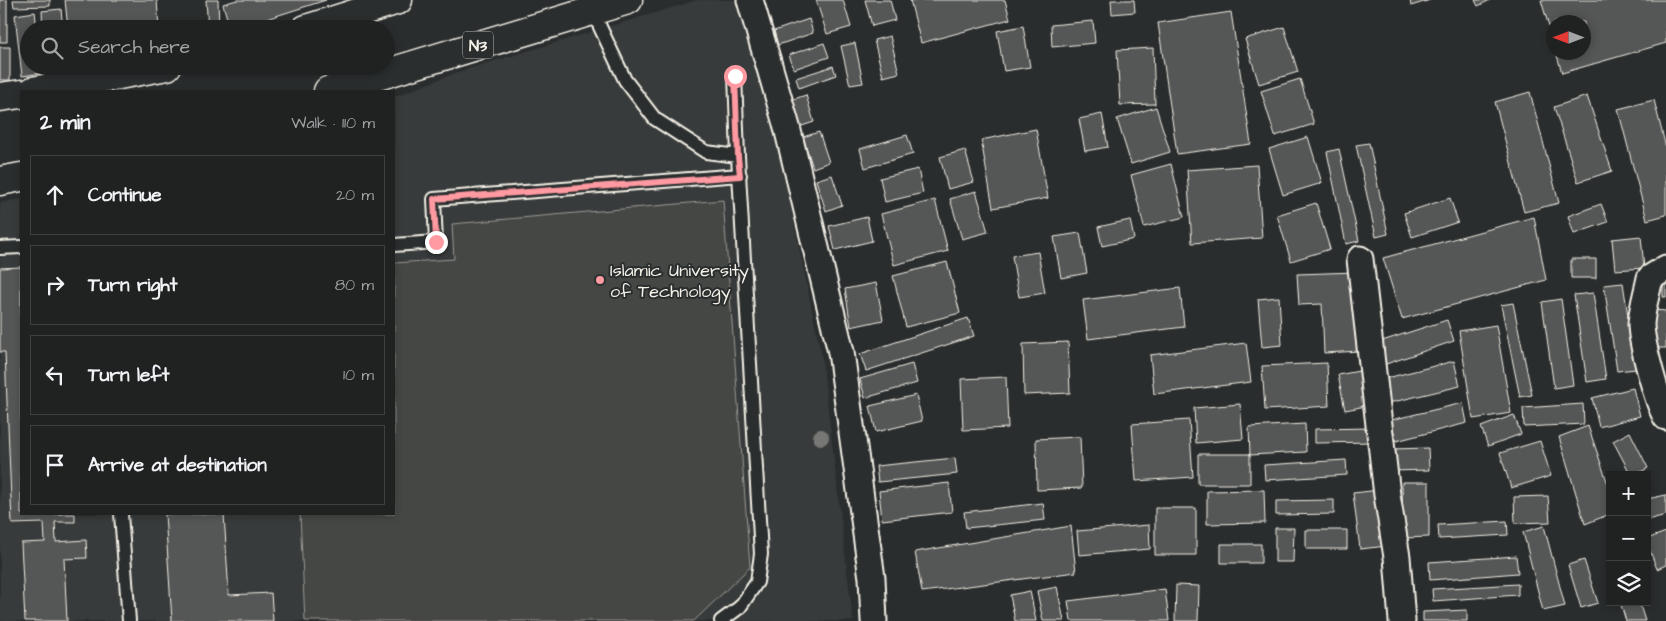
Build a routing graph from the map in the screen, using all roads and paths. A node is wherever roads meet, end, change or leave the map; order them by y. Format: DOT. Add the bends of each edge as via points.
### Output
graph roads {
  1 [pos="398,0"];
  2 [pos="628,0"];
  3 [pos="750,0"];
  4 [pos="592,10"];
  5 [pos="335,20"];
  6 [pos="395,70"];
  7 [pos="119,75"];
  8 [pos="380,75"];
  9 [pos="735,76"];
  10 [pos="38,90"];
  11 [pos="331,90"];
  12 [pos="20,94"];
  13 [pos="0,98"];
  14 [pos="738,156"];
  15 [pos="740,176"];
  16 [pos="20,177"];
  17 [pos="0,181"];
  18 [pos="395,245"];
  19 [pos="20,247"];
  20 [pos="0,248"];
  21 [pos="1360,259"];
  22 [pos="1666,268"];
  23 [pos="1666,417"];
  24 [pos="121,515"];
  25 [pos="129,621"];
  26 [pos="721,621"];
  27 [pos="874,621"];
  28 [pos="1402,621"];
  1 -- 5 [label="highway"];
  2 -- 4 [label="highway, N3"];
  3 -- 27 [label="street" via="787,126 842,352 872,578"];
  4 -- 6 [label="highway, N3"];
  4 -- 14 [label="lane" via="625,80 655,120 706,152"];
  7 -- 10 [label="highway"];
  8 -- 11 [label="highway, N3"];
  9 -- 14 [label="lane"];
  12 -- 13 [label="highway"];
  14 -- 15 [label="lane"];
  15 -- 18 [label="lane" via="434,199 436,242"];
  15 -- 26 [label="lane" via="761,554 758,582 740,607"];
  16 -- 17 [label="highway"];
  19 -- 20 [label="lane"];
  21 -- 28 [label="street"];
  22 -- 23 [label="street" via="1650,278 1641,325 1650,372"];
  24 -- 25 [label="lane"];
}
